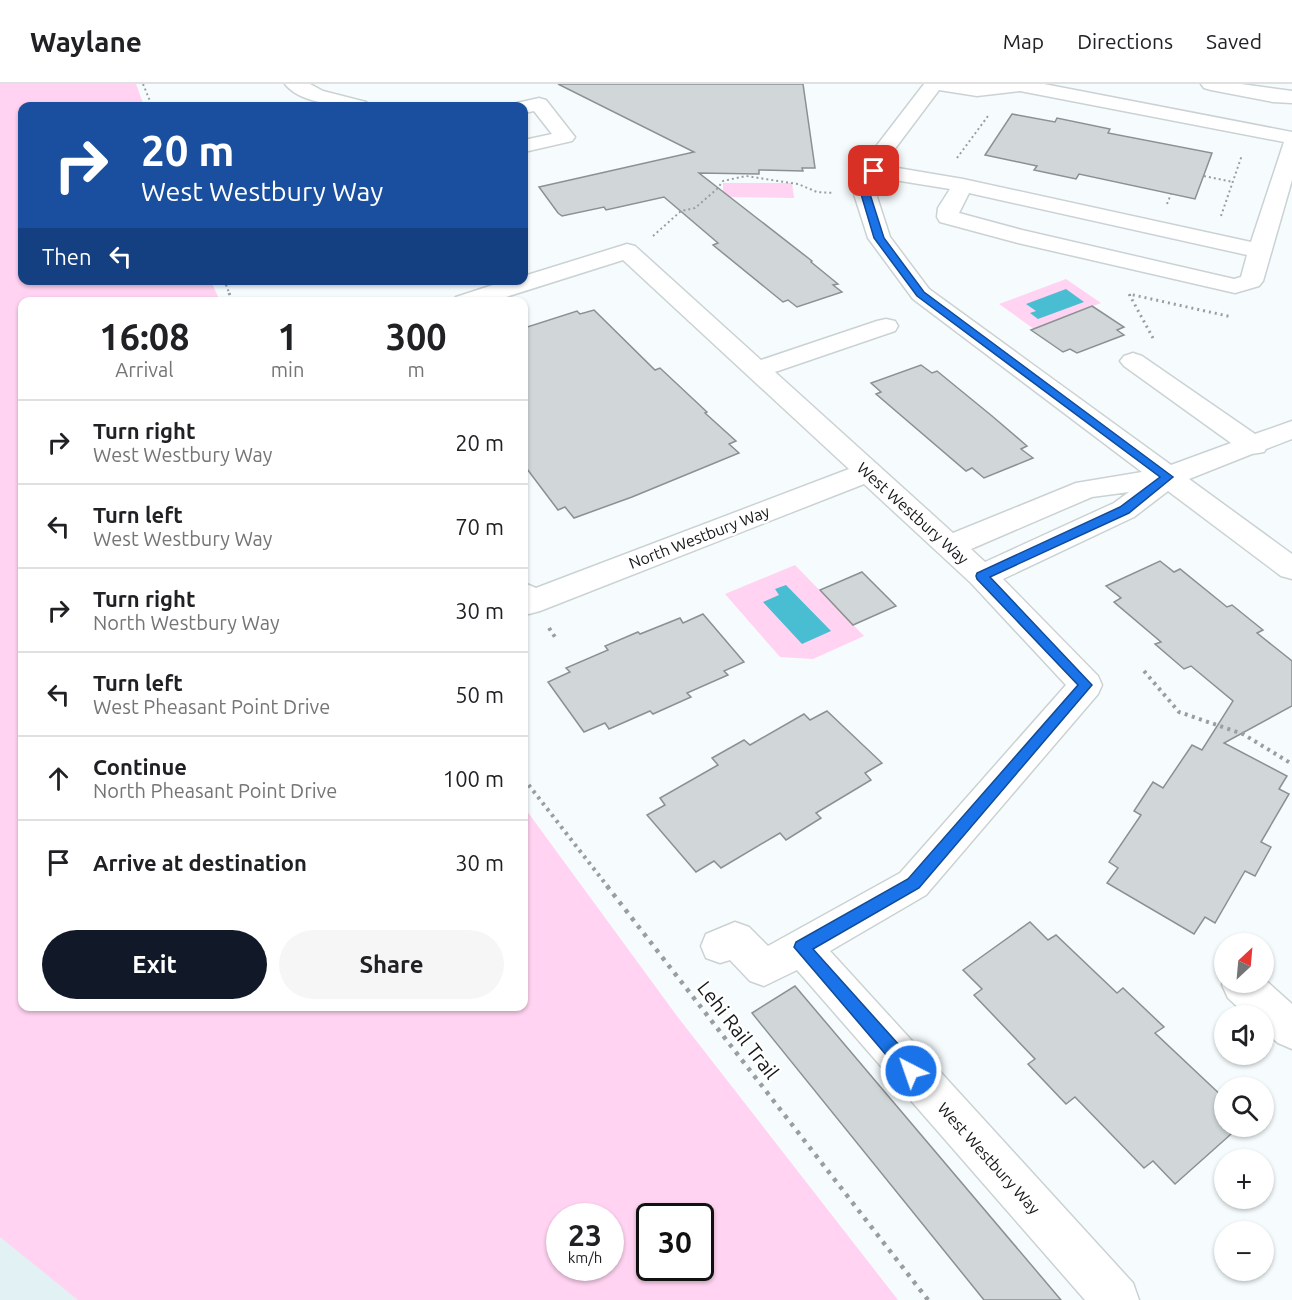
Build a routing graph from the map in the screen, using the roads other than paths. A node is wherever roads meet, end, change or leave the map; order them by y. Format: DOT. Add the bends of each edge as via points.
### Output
graph roads {
  1 [pos="295,84"];
  2 [pos="935,84"];
  3 [pos="1211,84"];
  4 [pos="1292,97"];
  5 [pos="343,102"];
  6 [pos="528,106"];
  7 [pos="1292,138"];
  8 [pos="528,145"];
  9 [pos="1292,145"];
  10 [pos="874,171"];
  11 [pos="963,185"];
  12 [pos="1260,250"];
  13 [pos="528,281"];
  14 [pos="514,285"];
  15 [pos="479,297"];
  16 [pos="886,326"];
  17 [pos="1133,361"];
  18 [pos="757,370"];
  19 [pos="1292,429"];
  20 [pos="1254,446"];
  21 [pos="868,472"];
  22 [pos="1167,477"];
  23 [pos="950,546"];
  24 [pos="1292,568"];
  25 [pos="982,576"];
  26 [pos="528,597"];
  27 [pos="720,946"];
  28 [pos="802,947"];
  29 [pos="1251,993"];
  30 [pos="1292,1030"];
  31 [pos="1116,1300"];
  1 -- 5 [label="street"];
  2 -- 7 [label="street" via="977,90 1020,85"];
  2 -- 10 [label="street" via="880,153"];
  3 -- 4 [label="street"];
  6 -- 8 [label="street" via="539,104 565,137"];
  9 -- 12 [label="street"];
  10 -- 11 [label="street"];
  10 -- 22 [label="street" via="865,194 879,238 921,294"];
  11 -- 12 [label="street"];
  11 -- 12 [label="street" via="949,207 948,217 1018,237 1235,286 1251,281"];
  13 -- 18 [label="street, West Westbury Way" via="627,251"];
  14 -- 15 [label="street"];
  16 -- 18 [label="street"];
  17 -- 20 [label="street"];
  18 -- 21 [label="street, West Westbury Way"];
  19 -- 20 [label="street"];
  20 -- 22 [label="street"];
  21 -- 23 [label="street, West Westbury Way"];
  21 -- 26 [label="street, North Westbury Way"];
  22 -- 23 [label="street" via="1086,489"];
  22 -- 24 [label="street"];
  22 -- 25 [label="street" via="1124,510"];
  23 -- 25 [label="street, West Westbury Way"];
  25 -- 28 [label="street, West Westbury Way" via="1086,685 913,884"];
  27 -- 28 [label="street" via="735,939 764,968"];
  28 -- 31 [label="street, West Westbury Way"];
  29 -- 30 [label="street"];
}
